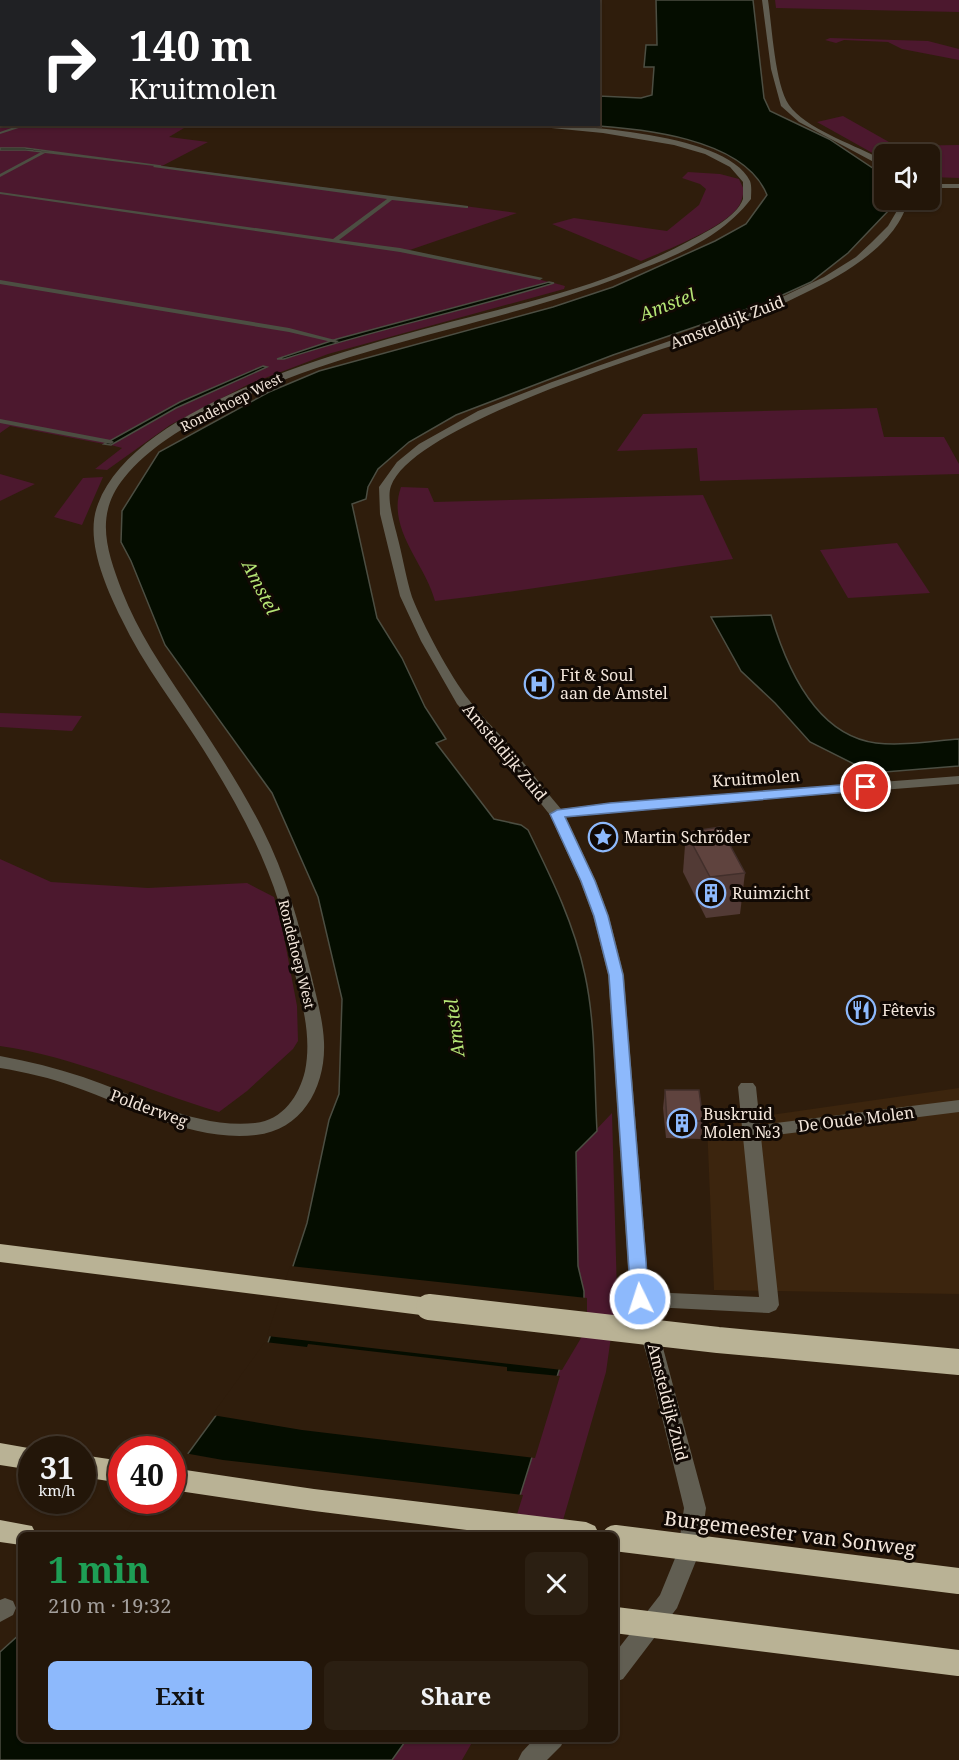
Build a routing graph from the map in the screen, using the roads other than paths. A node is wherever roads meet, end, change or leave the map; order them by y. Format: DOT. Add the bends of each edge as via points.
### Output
graph roads {
  1 [pos="765,0"];
  2 [pos="541,126"];
  3 [pos="874,157"];
  4 [pos="940,186"];
  5 [pos="959,186"];
  6 [pos="902,210"];
  7 [pos="959,780"];
  8 [pos="557,814"];
  9 [pos="0,1062"];
  10 [pos="747,1087"];
  11 [pos="959,1106"];
  12 [pos="297,1109"];
  13 [pos="753,1132"];
  14 [pos="0,1253"];
  15 [pos="640,1299"];
  16 [pos="959,1362"];
  17 [pos="0,1454"];
  18 [pos="18,1457"];
  19 [pos="186,1481"];
  20 [pos="0,1531"];
  21 [pos="570,1532"];
  22 [pos="18,1533"];
  23 [pos="618,1538"];
  24 [pos="959,1581"];
  25 [pos="618,1620"];
  26 [pos="959,1663"];
  27 [pos="618,1667"];
  28 [pos="549,1742"];
  29 [pos="530,1760"];
  1 -- 3 [label="street" via="780,95 788,110"];
  2 -- 12 [label="street, Rondehoep West" via="658,138 696,149 729,164 747,180 750,194 743,210 724,227 672,254 563,295 389,342 290,373 254,389 188,422 144,452 112,485 98,520 104,555 131,626 206,741 253,823 286,903 316,1046 310,1087"];
  4 -- 5 [label="street"];
  6 -- 8 [label="street, Amsteldijk Zuid" via="860,259 827,279 747,317 482,413 423,446 402,464 385,487 386,514 406,596 427,641 462,701"];
  7 -- 8 [label="street, Kruitmolen"];
  8 -- 15 [label="street, Amsteldijk Zuid" via="601,916 616,975"];
  9 -- 12 [label="street, Polderweg" via="75,1081 194,1124 258,1129"];
  10 -- 13 [label="street"];
  11 -- 13 [label="street, De Oude Molen"];
  13 -- 15 [label="street" via="769,1305"];
  14 -- 16 [label="highway, bridge" via="533,1319"];
  15 -- 27 [label="street, Amsteldijk Zuid" via="695,1508 688,1551 669,1600"];
  17 -- 18 [label="highway"];
  19 -- 21 [label="highway"];
  20 -- 22 [label="highway"];
  23 -- 24 [label="highway, Burgemeester van Sonweg, bridge"];
  25 -- 26 [label="highway, bridge"];
  28 -- 29 [label="street"];
}
